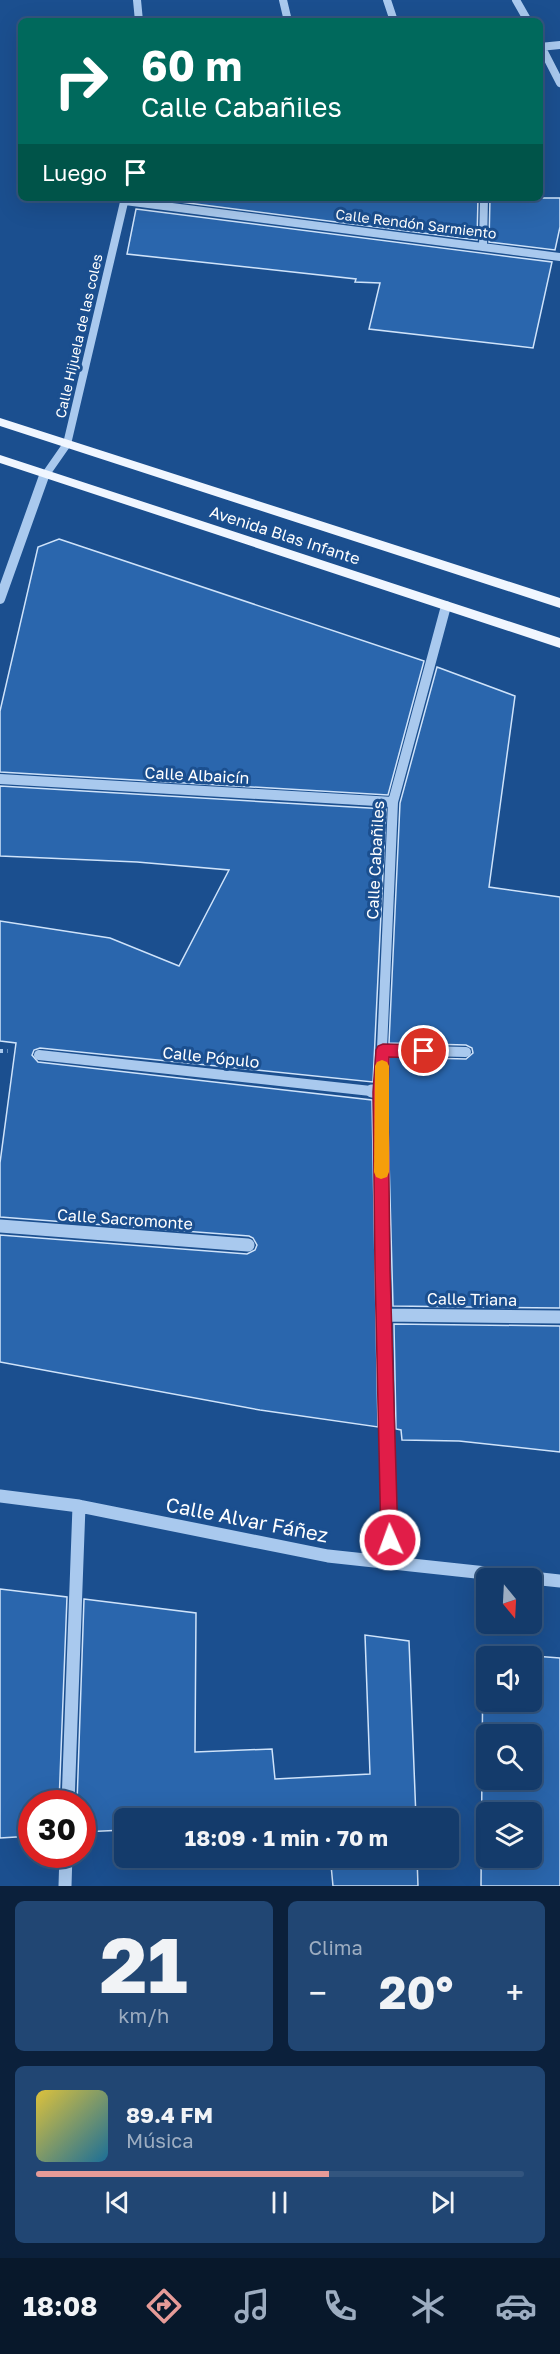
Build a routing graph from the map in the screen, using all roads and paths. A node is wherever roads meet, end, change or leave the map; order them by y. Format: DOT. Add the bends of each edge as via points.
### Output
graph roads {
  1 [pos="137,0"];
  2 [pos="283,0"];
  3 [pos="387,0"];
  4 [pos="516,0"];
  5 [pos="139,18"];
  6 [pos="287,18"];
  7 [pos="393,18"];
  8 [pos="526,18"];
  9 [pos="560,45"];
  10 [pos="543,46"];
  11 [pos="543,50"];
  12 [pos="560,83"];
  13 [pos="125,201"];
  14 [pos="140,201"];
  15 [pos="484,201"];
  16 [pos="483,247"];
  17 [pos="560,257"];
  18 [pos="0,422"];
  19 [pos="67,444"];
  20 [pos="0,459"];
  21 [pos="45,474"];
  22 [pos="0,599"];
  23 [pos="560,603"];
  24 [pos="446,606"];
  25 [pos="560,643"];
  26 [pos="0,779"];
  27 [pos="393,802"];
  28 [pos="383,1050"];
  29 [pos="466,1052"];
  30 [pos="39,1055"];
  31 [pos="380,1092"];
  32 [pos="0,1226"];
  33 [pos="248,1245"];
  34 [pos="384,1315"];
  35 [pos="560,1317"];
  36 [pos="0,1496"];
  37 [pos="79,1506"];
  38 [pos="390,1563"];
  39 [pos="560,1581"];
  40 [pos="68,1790"];
  41 [pos="65,1868"];
  42 [pos="64,1886"];
  1 -- 5 [label="street"];
  2 -- 6 [label="street"];
  3 -- 7 [label="street"];
  4 -- 8 [label="street"];
  9 -- 10 [label="street"];
  11 -- 12 [label="street"];
  13 -- 19 [label="street, Calle Hijuela de las coles"];
  14 -- 16 [label="street, Calle Rendón Sarmiento"];
  15 -- 16 [label="street"];
  16 -- 17 [label="street, Calle Rendón Sarmiento"];
  18 -- 19 [label="main road, Avenida Blas Infante"];
  19 -- 21 [label="street, Calle Hijuela de las coles"];
  19 -- 23 [label="main road, Avenida Blas Infante"];
  20 -- 21 [label="main road, Avenida Blas Infante"];
  21 -- 22 [label="street, Calle Hijuela de las coles"];
  21 -- 24 [label="main road, Avenida Blas Infante"];
  24 -- 25 [label="main road, Avenida Blas Infante"];
  24 -- 27 [label="street, Calle Cabañiles"];
  26 -- 27 [label="street, Calle Albaicín"];
  27 -- 28 [label="street, Calle Cabañiles"];
  28 -- 29 [label="street"];
  28 -- 31 [label="street, Calle Cabañiles"];
  30 -- 31 [label="street, Calle Pópulo"];
  31 -- 34 [label="street, Calle Cabañiles"];
  32 -- 33 [label="street, Calle Sacromonte"];
  34 -- 35 [label="street, Calle Triana"];
  34 -- 38 [label="street, Calle Cabañiles"];
  36 -- 37 [label="street, Calle Alvar Fáñez"];
  37 -- 38 [label="street, Calle Alvar Fáñez" via="328,1556"];
  37 -- 40 [label="street"];
  38 -- 39 [label="street, Calle Alvar Fáñez"];
  41 -- 42 [label="street"];
}
